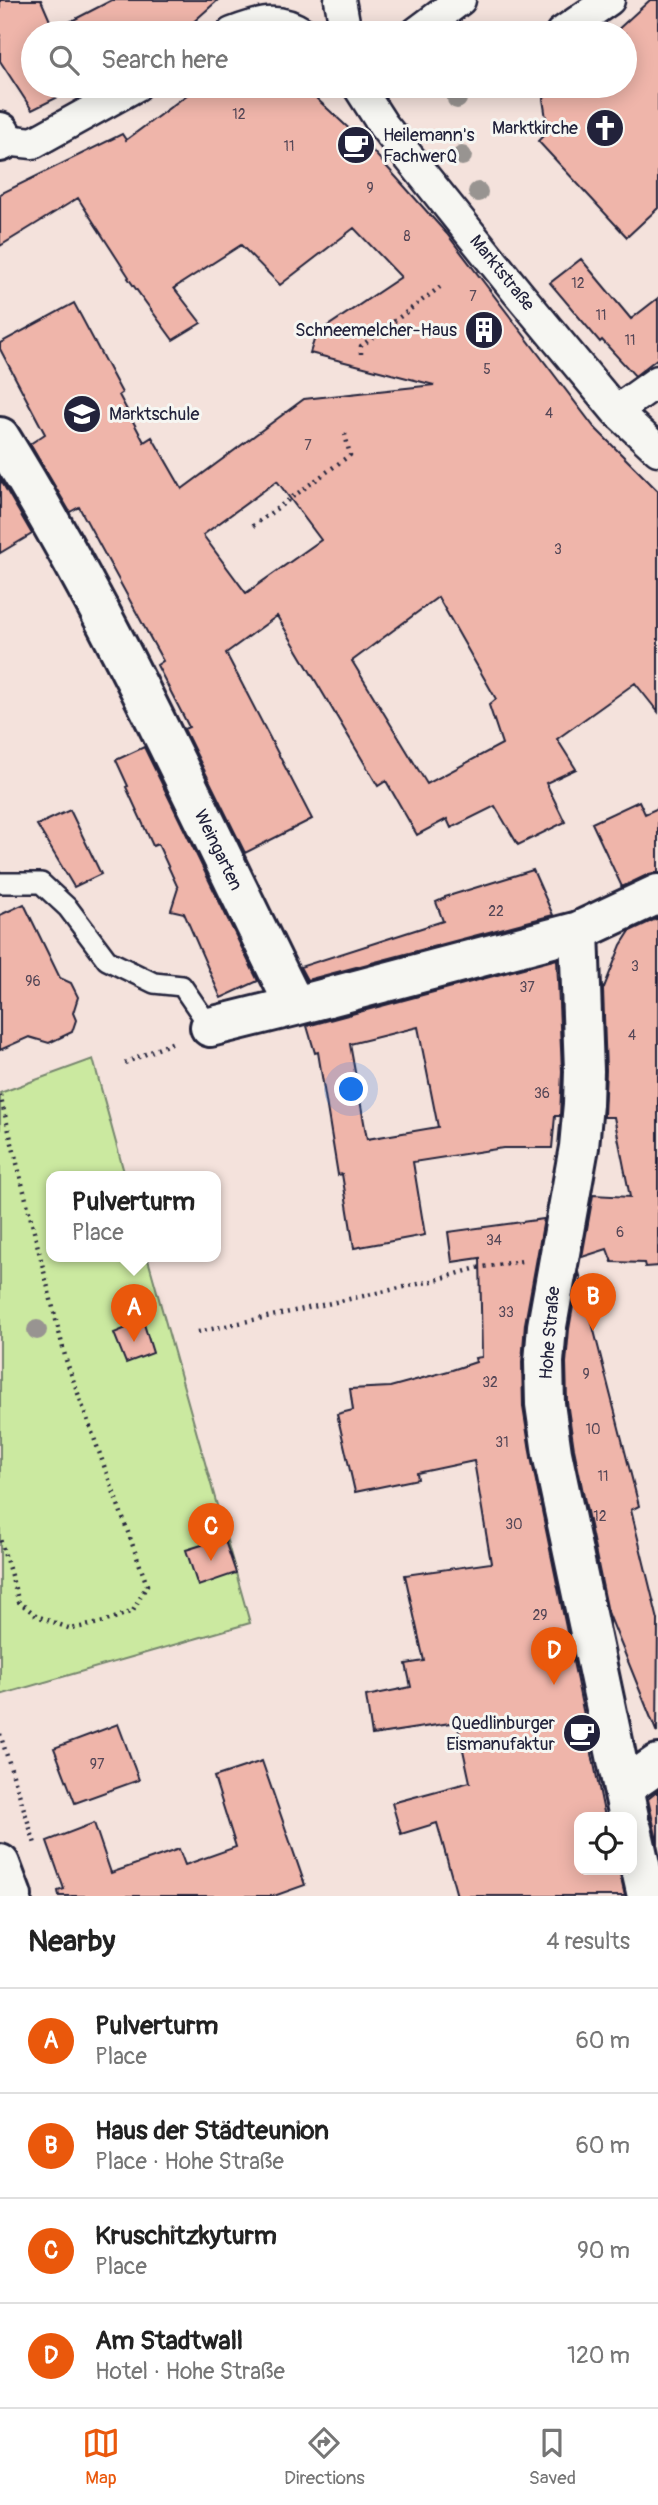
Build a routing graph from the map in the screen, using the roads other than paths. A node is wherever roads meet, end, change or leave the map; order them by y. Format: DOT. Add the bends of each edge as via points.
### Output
graph roads {
  1 [pos="340,0"];
  2 [pos="460,0"];
  3 [pos="609,0"];
  4 [pos="344,21"];
  5 [pos="432,21"];
  6 [pos="578,21"];
  7 [pos="114,98"];
  8 [pos="366,98"];
  9 [pos="1,138"];
  10 [pos="658,381"];
  11 [pos="616,411"];
  12 [pos="0,436"];
  13 [pos="658,450"];
  14 [pos="0,883"];
  15 [pos="658,894"];
  16 [pos="579,931"];
  17 [pos="295,1006"];
  18 [pos="210,1027"];
  19 [pos="658,1764"];
  20 [pos="626,1802"];
  21 [pos="637,1851"];
  22 [pos="0,1864"];
  23 [pos="12,1896"];
  24 [pos="647,1896"];
  1 -- 4 [label="street"];
  2 -- 5 [label="street"];
  3 -- 6 [label="street"];
  7 -- 9 [label="street" via="33,143"];
  8 -- 11 [label="street, Marktstraße" via="430,186"];
  10 -- 11 [label="street"];
  11 -- 13 [label="street, Marktstraße"];
  12 -- 17 [label="street, Weingarten" via="103,616"];
  14 -- 18 [label="lane" via="41,883 68,908 107,960 154,983 182,986"];
  15 -- 16 [label="street"];
  16 -- 17 [label="street"];
  16 -- 20 [label="street, Hohe Straße" via="583,1104 547,1326 545,1405"];
  17 -- 18 [label="street"];
  19 -- 20 [label="street"];
  21 -- 24 [label="street"];
  22 -- 23 [label="street"];
}
